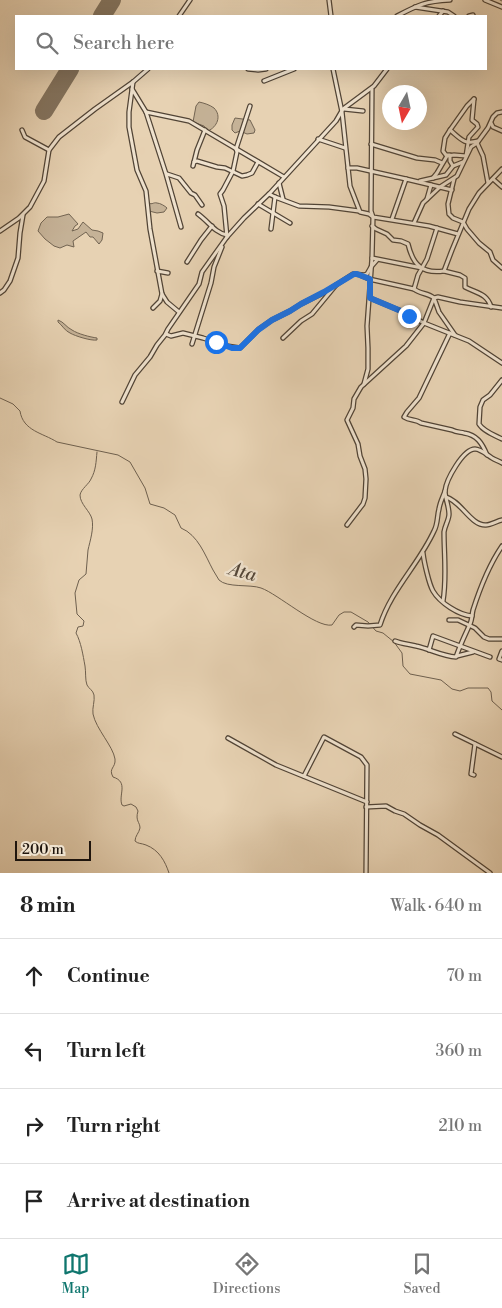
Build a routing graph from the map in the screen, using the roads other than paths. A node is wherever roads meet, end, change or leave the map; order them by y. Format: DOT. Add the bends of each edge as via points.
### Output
graph roads {
  1 [pos="190,0"];
  2 [pos="325,0"];
  3 [pos="450,0"];
  4 [pos="485,0"];
  5 [pos="329,2"];
  6 [pos="415,7"];
  7 [pos="502,7"];
  8 [pos="443,10"];
  9 [pos="180,15"];
  10 [pos="332,15"];
  11 [pos="399,15"];
  12 [pos="440,15"];
  13 [pos="452,15"];
  14 [pos="147,70"];
  15 [pos="292,70"];
  16 [pos="334,70"];
  17 [pos="386,70"];
  18 [pos="264,81"];
  19 [pos="133,82"];
  20 [pos="372,88"];
  21 [pos="132,89"];
  22 [pos="250,106"];
  23 [pos="343,110"];
  24 [pos="363,110"];
  25 [pos="146,112"];
  26 [pos="502,112"];
  27 [pos="491,122"];
  28 [pos="22,130"];
  29 [pos="205,130"];
  30 [pos="450,130"];
  31 [pos="502,131"];
  32 [pos="318,139"];
  33 [pos="478,142"];
  34 [pos="468,143"];
  35 [pos="371,144"];
  36 [pos="345,148"];
  37 [pos="236,149"];
  38 [pos="49,150"];
  39 [pos="450,155"];
  40 [pos="466,156"];
  41 [pos="258,162"];
  42 [pos="464,162"];
  43 [pos="442,163"];
  44 [pos="453,166"];
  45 [pos="348,168"];
  46 [pos="502,169"];
  47 [pos="371,171"];
  48 [pos="233,172"];
  49 [pos="166,174"];
  50 [pos="284,177"];
  51 [pos="433,178"];
  52 [pos="454,178"];
  53 [pos="406,179"];
  54 [pos="493,179"];
  55 [pos="418,181"];
  56 [pos="278,183"];
  57 [pos="488,184"];
  58 [pos="431,185"];
  59 [pos="440,187"];
  60 [pos="502,187"];
  61 [pos="452,190"];
  62 [pos="269,194"];
  63 [pos="275,197"];
  64 [pos="426,199"];
  65 [pos="283,200"];
  66 [pos="258,204"];
  67 [pos="202,206"];
  68 [pos="360,212"];
  69 [pos="23,214"];
  70 [pos="198,214"];
  71 [pos="273,214"];
  72 [pos="373,217"];
  73 [pos="392,220"];
  74 [pos="463,222"];
  75 [pos="290,223"];
  76 [pos="414,223"];
  77 [pos="212,226"];
  78 [pos="372,226"];
  79 [pos="181,227"];
  80 [pos="437,228"];
  81 [pos="272,229"];
  82 [pos="0,231"];
  83 [pos="458,234"];
  84 [pos="227,236"];
  85 [pos="372,258"];
  86 [pos="377,259"];
  87 [pos="187,262"];
  88 [pos="371,267"];
  89 [pos="422,268"];
  90 [pos="502,268"];
  91 [pos="157,271"];
  92 [pos="444,271"];
  93 [pos="168,273"];
  94 [pos="357,274"];
  95 [pos="370,279"];
  96 [pos="336,285"];
  97 [pos="414,289"];
  98 [pos="0,293"];
  99 [pos="162,294"];
  100 [pos="370,298"];
  101 [pos="434,298"];
  102 [pos="491,307"];
  103 [pos="153,308"];
  104 [pos="502,308"];
  105 [pos="179,312"];
  106 [pos="424,323"];
  107 [pos="450,333"];
  108 [pos="166,334"];
  109 [pos="454,335"];
  110 [pos="194,336"];
  111 [pos="283,338"];
  112 [pos="192,344"];
  113 [pos="502,363"];
  114 [pos="502,380"];
  115 [pos="364,384"];
  116 [pos="122,402"];
  117 [pos="502,439"];
  118 [pos="487,455"];
  119 [pos="502,463"];
  120 [pos="445,490"];
  121 [pos="446,497"];
  122 [pos="502,520"];
  123 [pos="347,525"];
  124 [pos="502,546"];
  125 [pos="423,550"];
  126 [pos="443,601"];
  127 [pos="472,616"];
  128 [pos="449,620"];
  129 [pos="469,626"];
  130 [pos="354,627"];
  131 [pos="502,638"];
  132 [pos="396,641"];
  133 [pos="460,646"];
  134 [pos="429,650"];
  135 [pos="502,651"];
  136 [pos="474,652"];
  137 [pos="456,656"];
  138 [pos="490,657"];
  139 [pos="502,660"];
  140 [pos="455,734"];
  141 [pos="228,738"];
  142 [pos="475,744"];
  143 [pos="502,757"];
  144 [pos="474,775"];
  145 [pos="304,776"];
  146 [pos="366,802"];
  147 [pos="366,807"];
  148 [pos="366,873"];
  149 [pos="490,873"];
  1 -- 9 [label="street"];
  2 -- 5 [label="street"];
  3 -- 6 [label="street" via="435,0"];
  4 -- 7 [label="street"];
  5 -- 10 [label="street"];
  6 -- 8 [label="street"];
  6 -- 11 [label="street"];
  8 -- 12 [label="street"];
  8 -- 13 [label="street"];
  14 -- 19 [label="street"];
  15 -- 18 [label="street"];
  16 -- 23 [label="street"];
  17 -- 20 [label="street"];
  19 -- 21 [label="street"];
  19 -- 38 [label="street" via="59,137"];
  20 -- 23 [label="street"];
  20 -- 35 [label="street"];
  21 -- 25 [label="street"];
  21 -- 91 [label="street" via="129,127 138,174 146,191"];
  22 -- 37 [label="street"];
  23 -- 24 [label="street"];
  23 -- 32 [label="street"];
  23 -- 36 [label="street"];
  25 -- 29 [label="street" via="189,121"];
  25 -- 49 [label="street"];
  26 -- 27 [label="street" via="497,113"];
  27 -- 31 [label="street" via="493,127"];
  27 -- 33 [label="street"];
  28 -- 38 [label="street" via="25,137"];
  29 -- 37 [label="street"];
  29 -- 48 [label="street" via="194,164 197,161"];
  30 -- 34 [label="street"];
  30 -- 34 [label="street" via="474,99 472,120 478,127"];
  30 -- 39 [label="street" via="443,151"];
  32 -- 36 [label="street"];
  32 -- 50 [label="street"];
  33 -- 34 [label="street"];
  33 -- 40 [label="street"];
  33 -- 57 [label="street"];
  34 -- 40 [label="street"];
  35 -- 43 [label="street"];
  35 -- 47 [label="street"];
  36 -- 45 [label="street"];
  37 -- 41 [label="street"];
  37 -- 48 [label="street"];
  38 -- 69 [label="street" via="44,181"];
  39 -- 40 [label="street"];
  39 -- 43 [label="street"];
  39 -- 44 [label="street"];
  40 -- 42 [label="street"];
  41 -- 48 [label="street" via="248,175"];
  41 -- 50 [label="street"];
  42 -- 44 [label="street"];
  42 -- 52 [label="street"];
  43 -- 51 [label="street"];
  44 -- 51 [label="street" via="446,175"];
  45 -- 47 [label="street"];
  45 -- 68 [label="street" via="350,186"];
  46 -- 54 [label="street"];
  47 -- 53 [label="street"];
  47 -- 72 [label="street"];
  48 -- 84 [label="street" via="220,194"];
  49 -- 67 [label="street" via="179,178"];
  49 -- 79 [label="street"];
  50 -- 56 [label="street"];
  51 -- 55 [label="street"];
  52 -- 59 [label="street"];
  52 -- 61 [label="street"];
  53 -- 55 [label="street"];
  53 -- 73 [label="street"];
  54 -- 57 [label="street"];
  54 -- 60 [label="street"];
  55 -- 58 [label="street"];
  56 -- 62 [label="street"];
  56 -- 65 [label="street"];
  57 -- 74 [label="street" via="475,198"];
  58 -- 59 [label="street"];
  58 -- 64 [label="street"];
  59 -- 61 [label="street"];
  59 -- 64 [label="street"];
  61 -- 74 [label="street" via="449,214"];
  62 -- 63 [label="street"];
  62 -- 66 [label="street"];
  63 -- 65 [label="street"];
  63 -- 71 [label="street"];
  64 -- 76 [label="street"];
  65 -- 68 [label="street" via="299,206"];
  66 -- 71 [label="street"];
  66 -- 84 [label="street"];
  68 -- 72 [label="street"];
  69 -- 82 [label="street"];
  69 -- 98 [label="street" via="18,258 10,281"];
  70 -- 77 [label="street"];
  71 -- 75 [label="street"];
  71 -- 81 [label="street"];
  72 -- 73 [label="street"];
  72 -- 78 [label="street"];
  73 -- 76 [label="street"];
  74 -- 83 [label="street"];
  74 -- 90 [label="street"];
  76 -- 80 [label="street"];
  77 -- 84 [label="street"];
  77 -- 87 [label="street"];
  78 -- 85 [label="street"];
  78 -- 89 [label="street" via="393,240 408,244 411,256"];
  80 -- 83 [label="street"];
  80 -- 89 [label="street"];
  83 -- 92 [label="street"];
  84 -- 105 [label="street"];
  84 -- 110 [label="street" via="217,256"];
  85 -- 86 [label="street"];
  85 -- 88 [label="street"];
  86 -- 88 [label="street"];
  86 -- 89 [label="street"];
  88 -- 94 [label="street" via="367,274"];
  88 -- 95 [label="street"];
  89 -- 92 [label="street"];
  89 -- 97 [label="street"];
  91 -- 93 [label="street"];
  91 -- 99 [label="street"];
  92 -- 102 [label="street" via="465,278 465,287 486,297"];
  94 -- 95 [label="street"];
  94 -- 96 [label="street"];
  95 -- 97 [label="street"];
  95 -- 100 [label="street"];
  96 -- 110 [label="street" via="272,320 240,348"];
  96 -- 111 [label="street" via="312,314"];
  97 -- 101 [label="street"];
  99 -- 103 [label="street"];
  99 -- 105 [label="street"];
  100 -- 106 [label="street"];
  100 -- 115 [label="street" via="366,326 368,369"];
  101 -- 102 [label="street"];
  101 -- 106 [label="street"];
  101 -- 109 [label="street"];
  102 -- 104 [label="street"];
  105 -- 108 [label="street"];
  106 -- 107 [label="street"];
  106 -- 115 [label="street" via="406,346"];
  107 -- 109 [label="street"];
  107 -- 118 [label="street" via="419,398 404,417 470,435 481,442"];
  108 -- 110 [label="street"];
  108 -- 116 [label="street" via="135,375"];
  109 -- 113 [label="street"];
  110 -- 112 [label="street"];
  114 -- 117 [label="street" via="483,400 479,426"];
  115 -- 123 [label="street" via="354,399 347,420 365,469 365,498"];
  118 -- 119 [label="street"];
  118 -- 120 [label="street" via="478,449 470,450 456,465"];
  120 -- 121 [label="street"];
  120 -- 125 [label="street" via="436,527"];
  121 -- 122 [label="street" via="483,525"];
  121 -- 126 [label="street" via="449,515 444,529"];
  124 -- 127 [label="street" via="487,574"];
  125 -- 126 [label="street" via="433,591"];
  125 -- 130 [label="street" via="392,597 380,625"];
  126 -- 127 [label="street" via="458,613"];
  127 -- 129 [label="street"];
  128 -- 129 [label="street" via="458,620"];
  129 -- 131 [label="street" via="489,639"];
  129 -- 133 [label="street"];
  132 -- 134 [label="street"];
  133 -- 134 [label="street" via="433,636"];
  133 -- 136 [label="street"];
  133 -- 137 [label="street"];
  134 -- 137 [label="street"];
  135 -- 139 [label="street"];
  136 -- 137 [label="street"];
  136 -- 138 [label="street"];
  140 -- 142 [label="street"];
  141 -- 145 [label="street" via="276,765"];
  142 -- 143 [label="street"];
  142 -- 144 [label="street" via="471,774"];
  145 -- 146 [label="street"];
  145 -- 146 [label="street" via="324,737 361,758 367,766"];
  146 -- 147 [label="street"];
  147 -- 148 [label="street"];
  147 -- 149 [label="street" via="386,806 404,814"];
}
